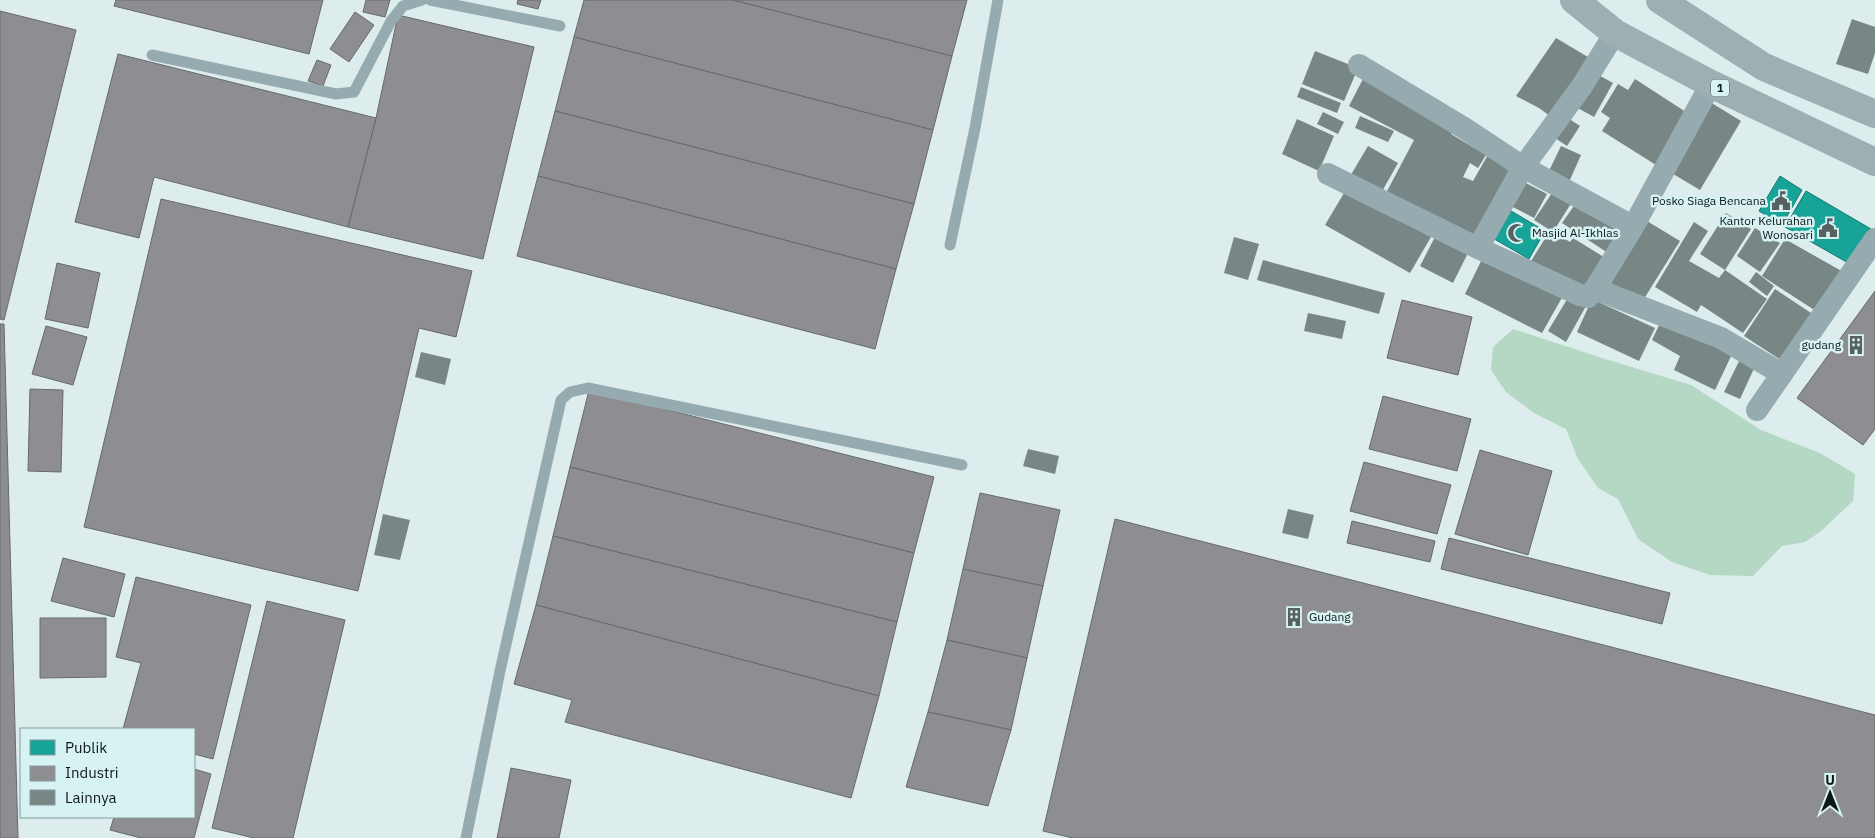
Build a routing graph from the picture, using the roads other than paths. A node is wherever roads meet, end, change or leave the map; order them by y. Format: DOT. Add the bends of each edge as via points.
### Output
graph roads {
  1 [pos="422,0"];
  2 [pos="430,0"];
  3 [pos="998,0"];
  4 [pos="1574,0"];
  5 [pos="1660,0"];
  6 [pos="560,26"];
  7 [pos="1615,33"];
  8 [pos="152,55"];
  9 [pos="1358,65"];
  10 [pos="1711,84"];
  11 [pos="1875,114"];
  12 [pos="1875,162"];
  13 [pos="1524,167"];
  14 [pos="1328,174"];
  15 [pos="1623,221"];
  16 [pos="1875,239"];
  17 [pos="950,245"];
  18 [pos="1478,248"];
  19 [pos="1594,289"];
  20 [pos="1782,374"];
  21 [pos="1757,410"];
  22 [pos="962,466"];
  23 [pos="466,838"];
  1 -- 8 [label="lane" via="403,6 391,21 354,92 336,94"];
  2 -- 6 [label="lane"];
  3 -- 17 [label="lane"];
  4 -- 7 [label="highway, 1"];
  5 -- 11 [label="highway" via="1764,67"];
  7 -- 10 [label="highway, 1"];
  7 -- 13 [label="street"];
  9 -- 13 [label="street"];
  10 -- 12 [label="highway, 1"];
  10 -- 19 [label="street"];
  13 -- 15 [label="street"];
  13 -- 18 [label="street"];
  14 -- 18 [label="street"];
  16 -- 20 [label="street"];
  18 -- 19 [label="street" via="1580,295 1588,296"];
  19 -- 20 [label="street" via="1722,338"];
  20 -- 21 [label="street"];
  22 -- 23 [label="lane" via="588,388 570,392 561,400"];
}
